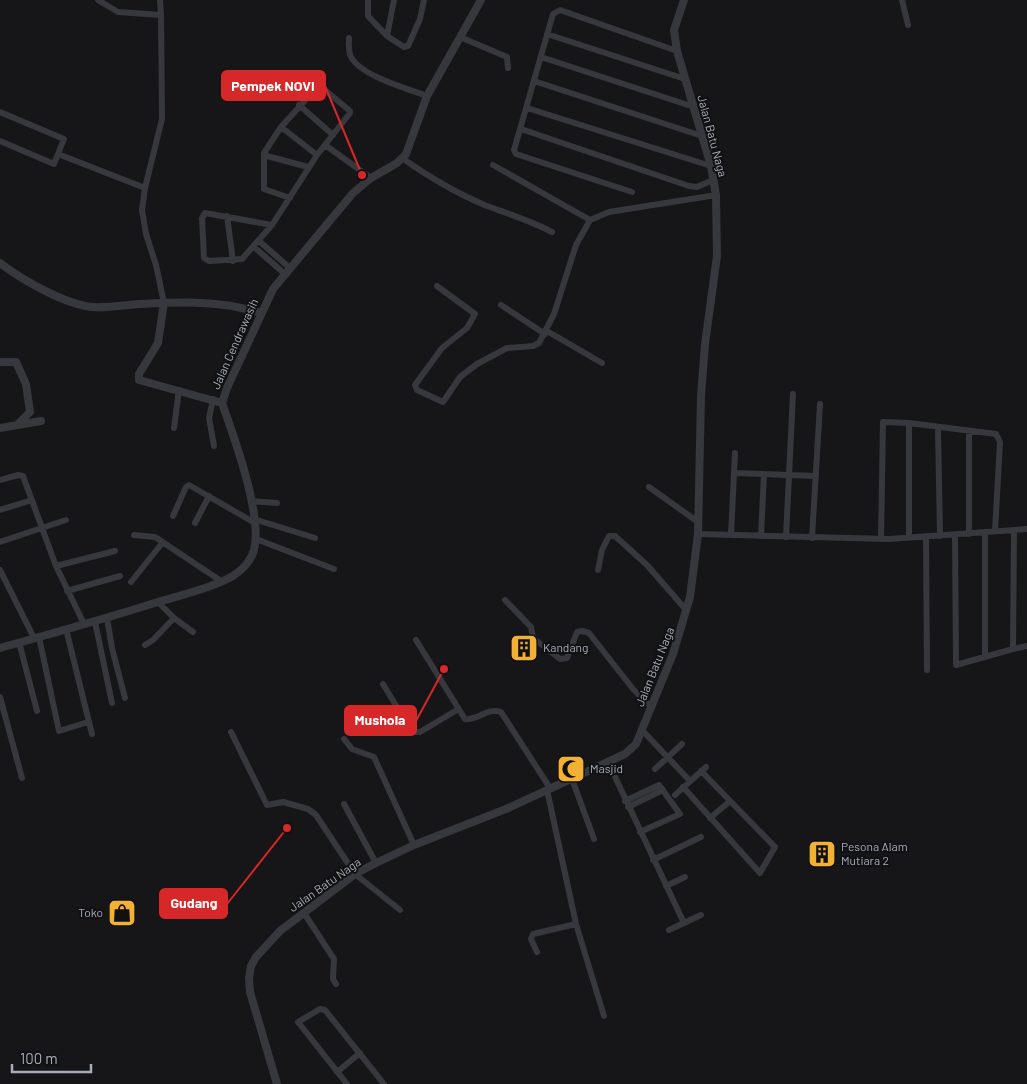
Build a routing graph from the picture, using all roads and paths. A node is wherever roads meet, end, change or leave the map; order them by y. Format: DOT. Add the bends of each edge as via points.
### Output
graph roads {
  1 [pos="98,0"];
  2 [pos="160,0"];
  3 [pos="368,0"];
  4 [pos="394,0"];
  5 [pos="424,0"];
  6 [pos="481,0"];
  7 [pos="684,0"];
  8 [pos="902,0"];
  9 [pos="161,15"];
  10 [pos="908,25"];
  11 [pos="548,34"];
  12 [pos="387,36"];
  13 [pos="460,37"];
  14 [pos="350,38"];
  15 [pos="676,51"];
  16 [pos="541,57"];
  17 [pos="508,68"];
  18 [pos="685,78"];
  19 [pos="534,81"];
  20 [pos="427,96"];
  21 [pos="300,105"];
  22 [pos="694,107"];
  23 [pos="527,108"];
  24 [pos="0,112"];
  25 [pos="282,127"];
  26 [pos="521,129"];
  27 [pos="333,135"];
  28 [pos="702,136"];
  29 [pos="0,141"];
  30 [pos="325,145"];
  31 [pos="58,154"];
  32 [pos="264,155"];
  33 [pos="317,155"];
  34 [pos="402,158"];
  35 [pos="493,166"];
  36 [pos="711,166"];
  37 [pos="308,167"];
  38 [pos="371,178"];
  39 [pos="713,180"];
  40 [pos="145,188"];
  41 [pos="632,192"];
  42 [pos="716,195"];
  43 [pos="290,198"];
  44 [pos="227,216"];
  45 [pos="590,220"];
  46 [pos="272,225"];
  47 [pos="552,232"];
  48 [pos="257,244"];
  49 [pos="233,261"];
  50 [pos="0,263"];
  51 [pos="288,271"];
  52 [pos="437,286"];
  53 [pos="164,303"];
  54 [pos="501,305"];
  55 [pos="261,313"];
  56 [pos="546,333"];
  57 [pos="0,362"];
  58 [pos="602,363"];
  59 [pos="179,390"];
  60 [pos="793,394"];
  61 [pos="213,399"];
  62 [pos="222,403"];
  63 [pos="820,404"];
  64 [pos="41,421"];
  65 [pos="909,424"];
  66 [pos="17,425"];
  67 [pos="0,428"];
  68 [pos="174,428"];
  69 [pos="938,428"];
  70 [pos="969,432"];
  71 [pos="214,446"];
  72 [pos="734,453"];
  73 [pos="734,473"];
  74 [pos="764,474"];
  75 [pos="789,475"];
  76 [pos="816,476"];
  77 [pos="0,480"];
  78 [pos="649,487"];
  79 [pos="209,496"];
  80 [pos="32,500"];
  81 [pos="251,502"];
  82 [pos="277,503"];
  83 [pos="0,510"];
  84 [pos="173,516"];
  85 [pos="66,520"];
  86 [pos="254,521"];
  87 [pos="698,522"];
  88 [pos="195,523"];
  89 [pos="42,527"];
  90 [pos="1027,529"];
  91 [pos="1014,530"];
  92 [pos="995,531"];
  93 [pos="985,532"];
  94 [pos="698,534"];
  95 [pos="968,534"];
  96 [pos="134,535"];
  97 [pos="731,535"];
  98 [pos="955,535"];
  99 [pos="761,536"];
  100 [pos="926,536"];
  101 [pos="940,536"];
  102 [pos="786,537"];
  103 [pos="315,538"];
  104 [pos="812,538"];
  105 [pos="909,538"];
  106 [pos="256,539"];
  107 [pos="881,539"];
  108 [pos="0,542"];
  109 [pos="163,542"];
  110 [pos="115,551"];
  111 [pos="56,566"];
  112 [pos="334,569"];
  113 [pos="0,570"];
  114 [pos="598,570"];
  115 [pos="120,576"];
  116 [pos="131,582"];
  117 [pos="221,582"];
  118 [pos="67,591"];
  119 [pos="506,600"];
  120 [pos="158,602"];
  121 [pos="687,611"];
  122 [pos="108,618"];
  123 [pos="174,618"];
  124 [pos="95,622"];
  125 [pos="84,624"];
  126 [pos="66,629"];
  127 [pos="193,632"];
  128 [pos="36,638"];
  129 [pos="416,640"];
  130 [pos="19,642"];
  131 [pos="145,645"];
  132 [pos="1027,646"];
  133 [pos="0,648"];
  134 [pos="1013,649"];
  135 [pos="985,657"];
  136 [pos="927,670"];
  137 [pos="383,684"];
  138 [pos="0,697"];
  139 [pos="126,698"];
  140 [pos="112,703"];
  141 [pos="651,707"];
  142 [pos="37,710"];
  143 [pos="457,710"];
  144 [pos="88,722"];
  145 [pos="641,729"];
  146 [pos="231,732"];
  147 [pos="92,734"];
  148 [pos="344,739"];
  149 [pos="682,744"];
  150 [pos="668,756"];
  151 [pos="608,762"];
  152 [pos="655,769"];
  153 [pos="22,778"];
  154 [pos="572,779"];
  155 [pos="690,782"];
  156 [pos="683,787"];
  157 [pos="548,789"];
  158 [pos="675,795"];
  159 [pos="729,802"];
  160 [pos="344,804"];
  161 [pos="626,804"];
  162 [pos="710,818"];
  163 [pos="640,832"];
  164 [pos="701,837"];
  165 [pos="594,839"];
  166 [pos="414,845"];
  167 [pos="653,860"];
  168 [pos="376,863"];
  169 [pos="355,874"];
  170 [pos="685,877"];
  171 [pos="666,886"];
  172 [pos="400,910"];
  173 [pos="304,912"];
  174 [pos="701,915"];
  175 [pos="684,923"];
  176 [pos="576,924"];
  177 [pos="669,930"];
  178 [pos="537,952"];
  179 [pos="336,984"];
  180 [pos="604,1016"];
  181 [pos="360,1053"];
  182 [pos="337,1072"];
  183 [pos="277,1084"];
  184 [pos="347,1084"];
  185 [pos="384,1084"];
  1 -- 9 [label="street" via="118,12"];
  2 -- 9 [label="street"];
  3 -- 12 [label="street" via="367,15"];
  4 -- 12 [label="street"];
  5 -- 12 [label="street" via="408,46 401,46"];
  6 -- 13 [label="street, Jalan Cendrawasih"];
  7 -- 15 [label="street, Jalan Batu Naga" via="674,30"];
  8 -- 10 [label="street"];
  9 -- 40 [label="street" via="162,119"];
  11 -- 15 [label="street" via="554,14 560,10"];
  11 -- 16 [label="street"];
  11 -- 18 [label="street"];
  13 -- 17 [label="street" via="508,58"];
  13 -- 20 [label="street, Jalan Cendrawasih"];
  14 -- 20 [label="street" via="350,56 358,65 384,80"];
  15 -- 18 [label="street, Jalan Batu Naga"];
  16 -- 19 [label="street"];
  16 -- 22 [label="street"];
  18 -- 22 [label="street, Jalan Batu Naga"];
  19 -- 23 [label="street"];
  19 -- 28 [label="street"];
  20 -- 34 [label="street, Jalan Cendrawasih" via="410,145"];
  21 -- 25 [label="street"];
  21 -- 27 [label="street"];
  21 -- 27 [label="street" via="318,85 350,111"];
  22 -- 28 [label="street, Jalan Batu Naga"];
  23 -- 26 [label="street"];
  23 -- 36 [label="street"];
  24 -- 31 [label="street" via="64,139"];
  25 -- 32 [label="street" via="266,147"];
  25 -- 33 [label="street"];
  26 -- 39 [label="street" via="689,186"];
  26 -- 41 [label="street" via="514,147 516,154"];
  27 -- 30 [label="street"];
  28 -- 36 [label="street, Jalan Batu Naga"];
  29 -- 31 [label="street" via="54,164"];
  30 -- 33 [label="street"];
  30 -- 38 [label="street"];
  31 -- 40 [label="street"];
  32 -- 37 [label="street"];
  32 -- 43 [label="street" via="264,190"];
  33 -- 37 [label="street"];
  34 -- 38 [label="street, Jalan Cendrawasih"];
  34 -- 47 [label="street" via="474,200"];
  35 -- 45 [label="street"];
  36 -- 39 [label="street, Jalan Batu Naga"];
  37 -- 43 [label="street"];
  38 -- 51 [label="street, Jalan Cendrawasih" via="353,193"];
  39 -- 42 [label="street, Jalan Batu Naga"];
  40 -- 53 [label="street" via="143,224"];
  42 -- 45 [label="street" via="609,212"];
  42 -- 87 [label="street, Jalan Batu Naga" via="717,256 705,344"];
  43 -- 46 [label="street"];
  44 -- 46 [label="street"];
  44 -- 49 [label="street"];
  44 -- 49 [label="street" via="209,212 203,215 204,258"];
  45 -- 56 [label="street" via="576,245"];
  46 -- 48 [label="street"];
  48 -- 49 [label="street" via="242,260"];
  48 -- 51 [label="street"];
  50 -- 53 [label="street" via="79,305"];
  51 -- 55 [label="street, Jalan Cendrawasih" via="273,289"];
  52 -- 56 [label="street" via="477,311 467,328 442,348 416,383 416,389 443,402 468,370 507,348 537,345"];
  53 -- 55 [label="street" via="224,303"];
  53 -- 59 [label="street" via="158,343 139,379"];
  54 -- 56 [label="street"];
  55 -- 62 [label="street, Jalan Cendrawasih"];
  56 -- 58 [label="street"];
  57 -- 66 [label="street" via="16,362 26,384 30,412"];
  59 -- 61 [label="street"];
  59 -- 68 [label="street"];
  60 -- 75 [label="street"];
  61 -- 62 [label="street"];
  61 -- 71 [label="street" via="209,418"];
  62 -- 81 [label="street, Jalan Cendrawasih"];
  63 -- 76 [label="street"];
  64 -- 66 [label="street"];
  65 -- 69 [label="street"];
  65 -- 105 [label="street"];
  65 -- 107 [label="street" via="883,422"];
  66 -- 67 [label="street"];
  69 -- 70 [label="street"];
  69 -- 101 [label="street"];
  70 -- 92 [label="street" via="996,434 1000,442"];
  70 -- 95 [label="street"];
  72 -- 73 [label="street"];
  73 -- 74 [label="street"];
  73 -- 97 [label="street"];
  74 -- 75 [label="street"];
  74 -- 99 [label="street"];
  75 -- 76 [label="street"];
  75 -- 102 [label="street"];
  76 -- 104 [label="street"];
  77 -- 80 [label="street" via="21,475"];
  78 -- 87 [label="street"];
  79 -- 84 [label="street" via="187,486"];
  79 -- 86 [label="street"];
  79 -- 88 [label="street"];
  80 -- 83 [label="street"];
  80 -- 89 [label="street"];
  81 -- 82 [label="street"];
  81 -- 86 [label="street, Jalan Cendrawasih"];
  85 -- 89 [label="street"];
  86 -- 103 [label="street"];
  86 -- 106 [label="street, Jalan Cendrawasih"];
  87 -- 94 [label="street, Jalan Batu Naga"];
  89 -- 108 [label="street"];
  89 -- 111 [label="street"];
  90 -- 91 [label="street"];
  91 -- 92 [label="street"];
  91 -- 134 [label="street"];
  92 -- 93 [label="street"];
  93 -- 95 [label="street"];
  93 -- 135 [label="street"];
  94 -- 97 [label="street"];
  94 -- 121 [label="street, Jalan Batu Naga"];
  95 -- 98 [label="street"];
  96 -- 109 [label="street" via="150,535"];
  97 -- 99 [label="street"];
  98 -- 101 [label="street"];
  98 -- 135 [label="street" via="956,665"];
  99 -- 102 [label="street"];
  100 -- 101 [label="street"];
  100 -- 105 [label="street"];
  100 -- 136 [label="street"];
  102 -- 104 [label="street"];
  104 -- 107 [label="street"];
  105 -- 107 [label="street"];
  106 -- 112 [label="street"];
  106 -- 117 [label="street, Jalan Cendrawasih" via="249,561 240,571"];
  109 -- 116 [label="street"];
  109 -- 117 [label="street"];
  110 -- 111 [label="street"];
  111 -- 118 [label="street"];
  113 -- 128 [label="street"];
  114 -- 121 [label="street" via="609,536 615,536 647,565"];
  115 -- 118 [label="street"];
  117 -- 120 [label="street, Jalan Cendrawasih"];
  118 -- 125 [label="street"];
  119 -- 141 [label="street" via="531,627 534,638 560,660 567,658 577,632 589,633"];
  120 -- 122 [label="street, Jalan Cendrawasih"];
  120 -- 123 [label="street"];
  121 -- 141 [label="street, Jalan Batu Naga" via="674,654"];
  122 -- 124 [label="street, Jalan Cendrawasih"];
  122 -- 139 [label="street" via="112,648"];
  123 -- 127 [label="street"];
  123 -- 131 [label="street"];
  124 -- 125 [label="street, Jalan Cendrawasih"];
  124 -- 140 [label="street"];
  125 -- 126 [label="street, Jalan Cendrawasih"];
  126 -- 128 [label="street, Jalan Cendrawasih"];
  126 -- 144 [label="street"];
  128 -- 130 [label="street, Jalan Cendrawasih"];
  128 -- 144 [label="street" via="59,731"];
  129 -- 143 [label="street"];
  130 -- 133 [label="street, Jalan Cendrawasih"];
  130 -- 142 [label="street"];
  132 -- 134 [label="street"];
  134 -- 135 [label="street"];
  137 -- 143 [label="street" via="412,732"];
  138 -- 153 [label="street"];
  141 -- 145 [label="street, Jalan Batu Naga"];
  143 -- 157 [label="street" via="465,720 491,710 501,712"];
  144 -- 147 [label="street"];
  145 -- 150 [label="street"];
  145 -- 151 [label="street, Jalan Batu Naga" via="631,750"];
  146 -- 169 [label="street" via="267,805 283,802 308,809 316,815"];
  148 -- 166 [label="street" via="352,749 374,757"];
  149 -- 150 [label="street"];
  150 -- 152 [label="street"];
  150 -- 155 [label="street"];
  151 -- 154 [label="street, Jalan Batu Naga"];
  151 -- 161 [label="street"];
  154 -- 157 [label="street, Jalan Batu Naga"];
  154 -- 165 [label="street"];
  155 -- 156 [label="street"];
  155 -- 159 [label="street" via="704,769"];
  156 -- 158 [label="street"];
  156 -- 162 [label="street"];
  157 -- 166 [label="street, Jalan Batu Naga"];
  157 -- 176 [label="street"];
  159 -- 162 [label="street"];
  159 -- 162 [label="street" via="775,847 760,873"];
  160 -- 168 [label="street"];
  161 -- 163 [label="street"];
  161 -- 163 [label="street" via="658,785 680,814"];
  163 -- 167 [label="street"];
  164 -- 167 [label="street"];
  166 -- 168 [label="street, Jalan Batu Naga"];
  167 -- 171 [label="street"];
  168 -- 169 [label="street, Jalan Batu Naga"];
  169 -- 172 [label="street"];
  169 -- 173 [label="street, Jalan Batu Naga"];
  170 -- 171 [label="street"];
  171 -- 175 [label="street"];
  173 -- 179 [label="street" via="334,959 333,979"];
  173 -- 183 [label="street, Jalan Batu Naga" via="269,942 249,972 250,992"];
  174 -- 175 [label="street"];
  175 -- 177 [label="street"];
  176 -- 178 [label="street" via="533,934 531,939"];
  176 -- 180 [label="street"];
  181 -- 182 [label="street"];
  181 -- 182 [label="street" via="323,1008 298,1022"];
  181 -- 185 [label="street"];
  182 -- 184 [label="street"];
}
